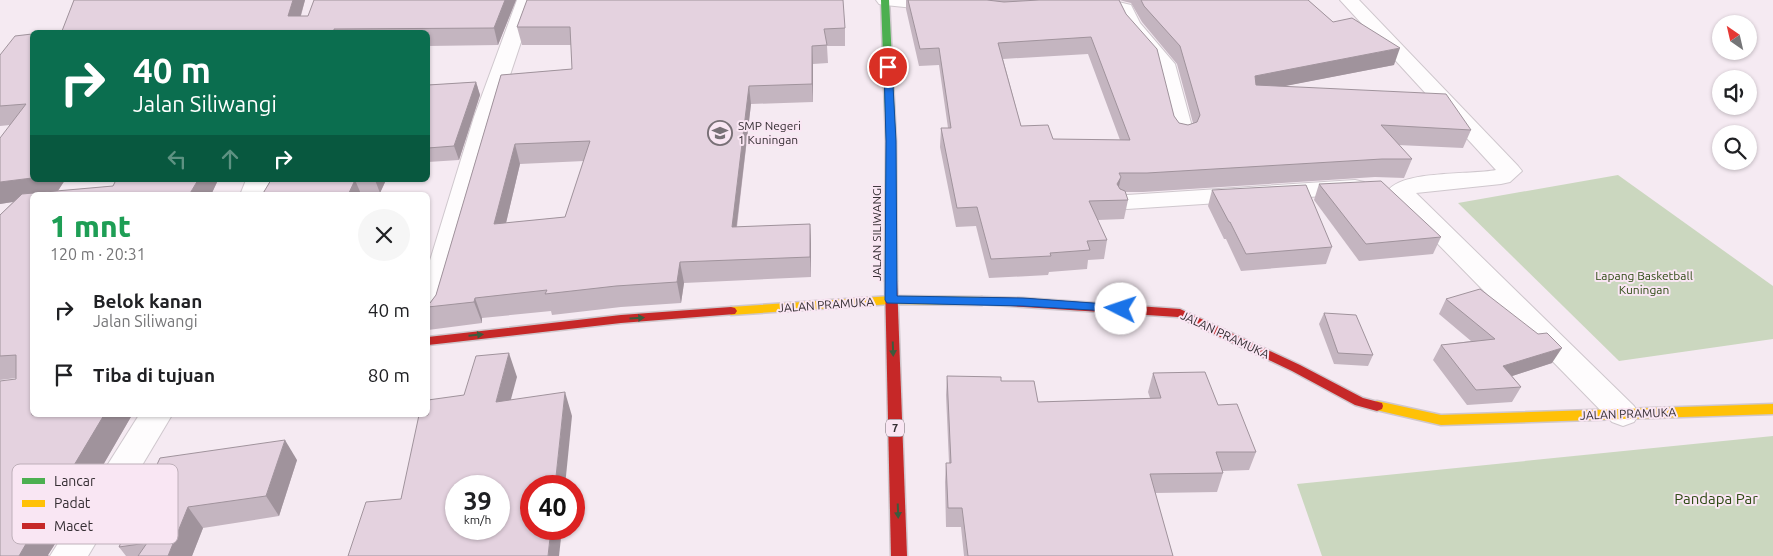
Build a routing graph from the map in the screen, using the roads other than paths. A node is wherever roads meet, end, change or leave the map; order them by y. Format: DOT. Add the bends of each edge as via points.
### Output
graph roads {
  1 [pos="526,0"];
  2 [pos="885,0"];
  3 [pos="1349,0"];
  4 [pos="964,6"];
  5 [pos="1071,6"];
  6 [pos="1183,134"];
  7 [pos="1404,187"];
  8 [pos="1127,202"];
  9 [pos="891,300"];
  10 [pos="430,307"];
  11 [pos="430,341"];
  12 [pos="1773,410"];
  13 [pos="1623,414"];
  14 [pos="155,417"];
  15 [pos="125,464"];
  16 [pos="75,544"];
  17 [pos="68,556"];
  18 [pos="899,556"];
  1 -- 10 [label="street" via="498,71"];
  2 -- 4 [label="street"];
  2 -- 9 [label="street, JALAN SILIWANGI / 7" via="891,141"];
  3 -- 7 [label="street" via="1510,171 1501,177"];
  5 -- 6 [label="street" via="1108,5 1124,9 1132,25 1165,64"];
  7 -- 8 [label="street" via="1375,186"];
  7 -- 13 [label="street" via="1400,192"];
  11 -- 9 [label="street, JALAN PRAMUKA, one-way" via="621,319"];
  9 -- 13 [label="street, JALAN PRAMUKA" via="1023,302 1180,313 1360,402 1441,420"];
  9 -- 18 [label="street, JALAN SILIWANGI / 7, one-way"];
  12 -- 13 [label="street, JALAN PRAMUKA"];
  14 -- 15 [label="street"];
  16 -- 17 [label="street"];
}
